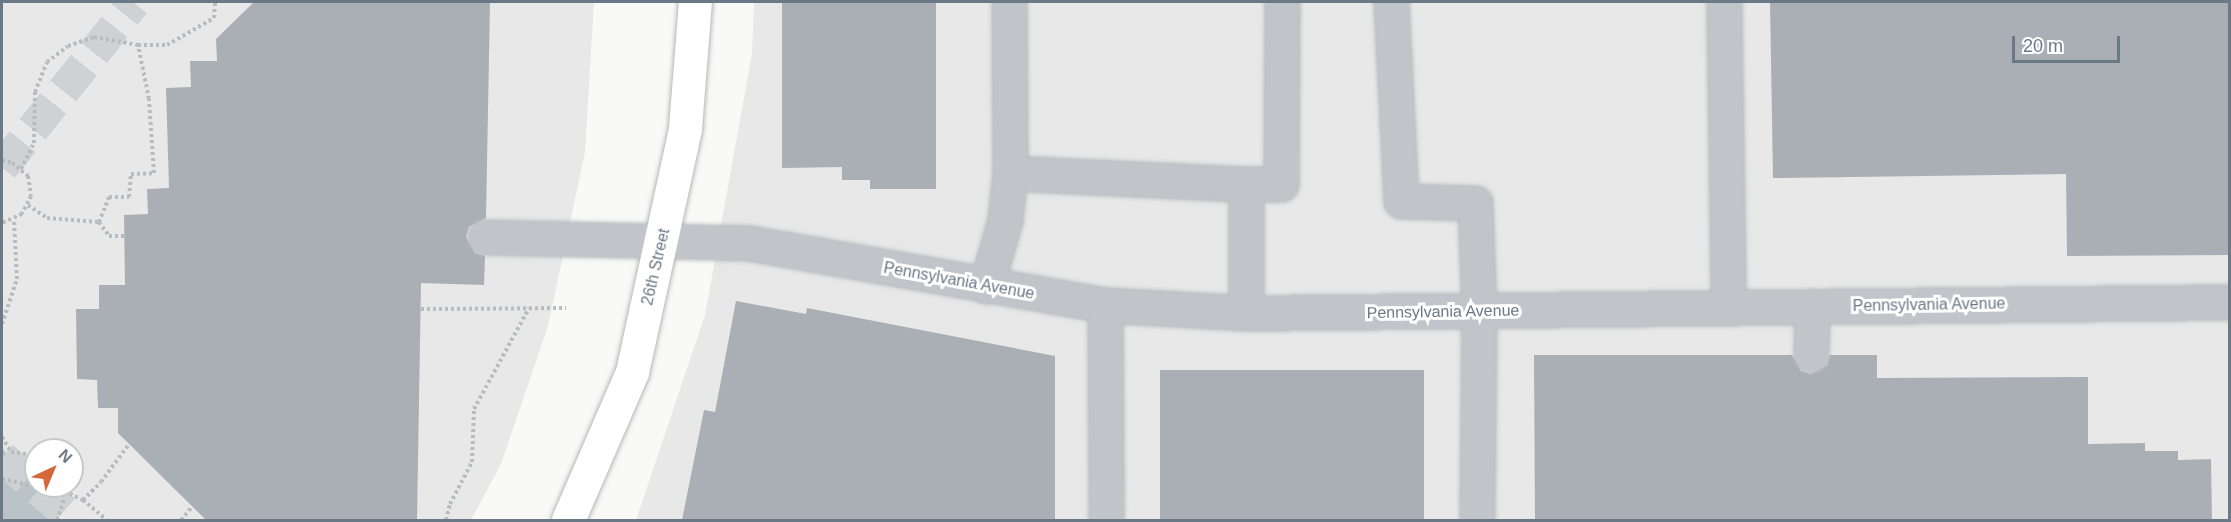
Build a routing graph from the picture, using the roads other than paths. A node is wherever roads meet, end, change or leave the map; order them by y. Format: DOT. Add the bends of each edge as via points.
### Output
graph roads {
  1 [pos="695,2"];
  2 [pos="1010,2"];
  3 [pos="1282,2"];
  4 [pos="1391,2"];
  5 [pos="1724,2"];
  6 [pos="1010,173"];
  7 [pos="1246,184"];
  8 [pos="485,237"];
  9 [pos="662,240"];
  10 [pos="986,286"];
  11 [pos="2229,302"];
  12 [pos="1105,305"];
  13 [pos="1728,306"];
  14 [pos="1812,306"];
  15 [pos="1246,313"];
  16 [pos="1479,313"];
  17 [pos="1811,355"];
  18 [pos="568,520"];
  19 [pos="1106,520"];
  20 [pos="1477,520"];
  1 -- 9 [label="main road, 26th Street" via="685,128"];
  2 -- 6 [label="street"];
  3 -- 7 [label="street" via="1281,184"];
  4 -- 16 [label="street" via="1401,201 1475,203"];
  5 -- 13 [label="street"];
  6 -- 7 [label="street"];
  6 -- 10 [label="street" via="1005,220"];
  7 -- 15 [label="street"];
  8 -- 9 [label="street, Pennsylvania Avenue"];
  9 -- 10 [label="street, Pennsylvania Avenue" via="749,243"];
  9 -- 18 [label="main road, 26th Street" via="632,372"];
  10 -- 12 [label="street, Pennsylvania Avenue"];
  11 -- 14 [label="street, Pennsylvania Avenue"];
  12 -- 15 [label="street, Pennsylvania Avenue"];
  12 -- 19 [label="street"];
  13 -- 14 [label="street, Pennsylvania Avenue"];
  13 -- 16 [label="street, Pennsylvania Avenue"];
  14 -- 17 [label="street"];
  15 -- 16 [label="street, Pennsylvania Avenue"];
  16 -- 20 [label="street"];
}
